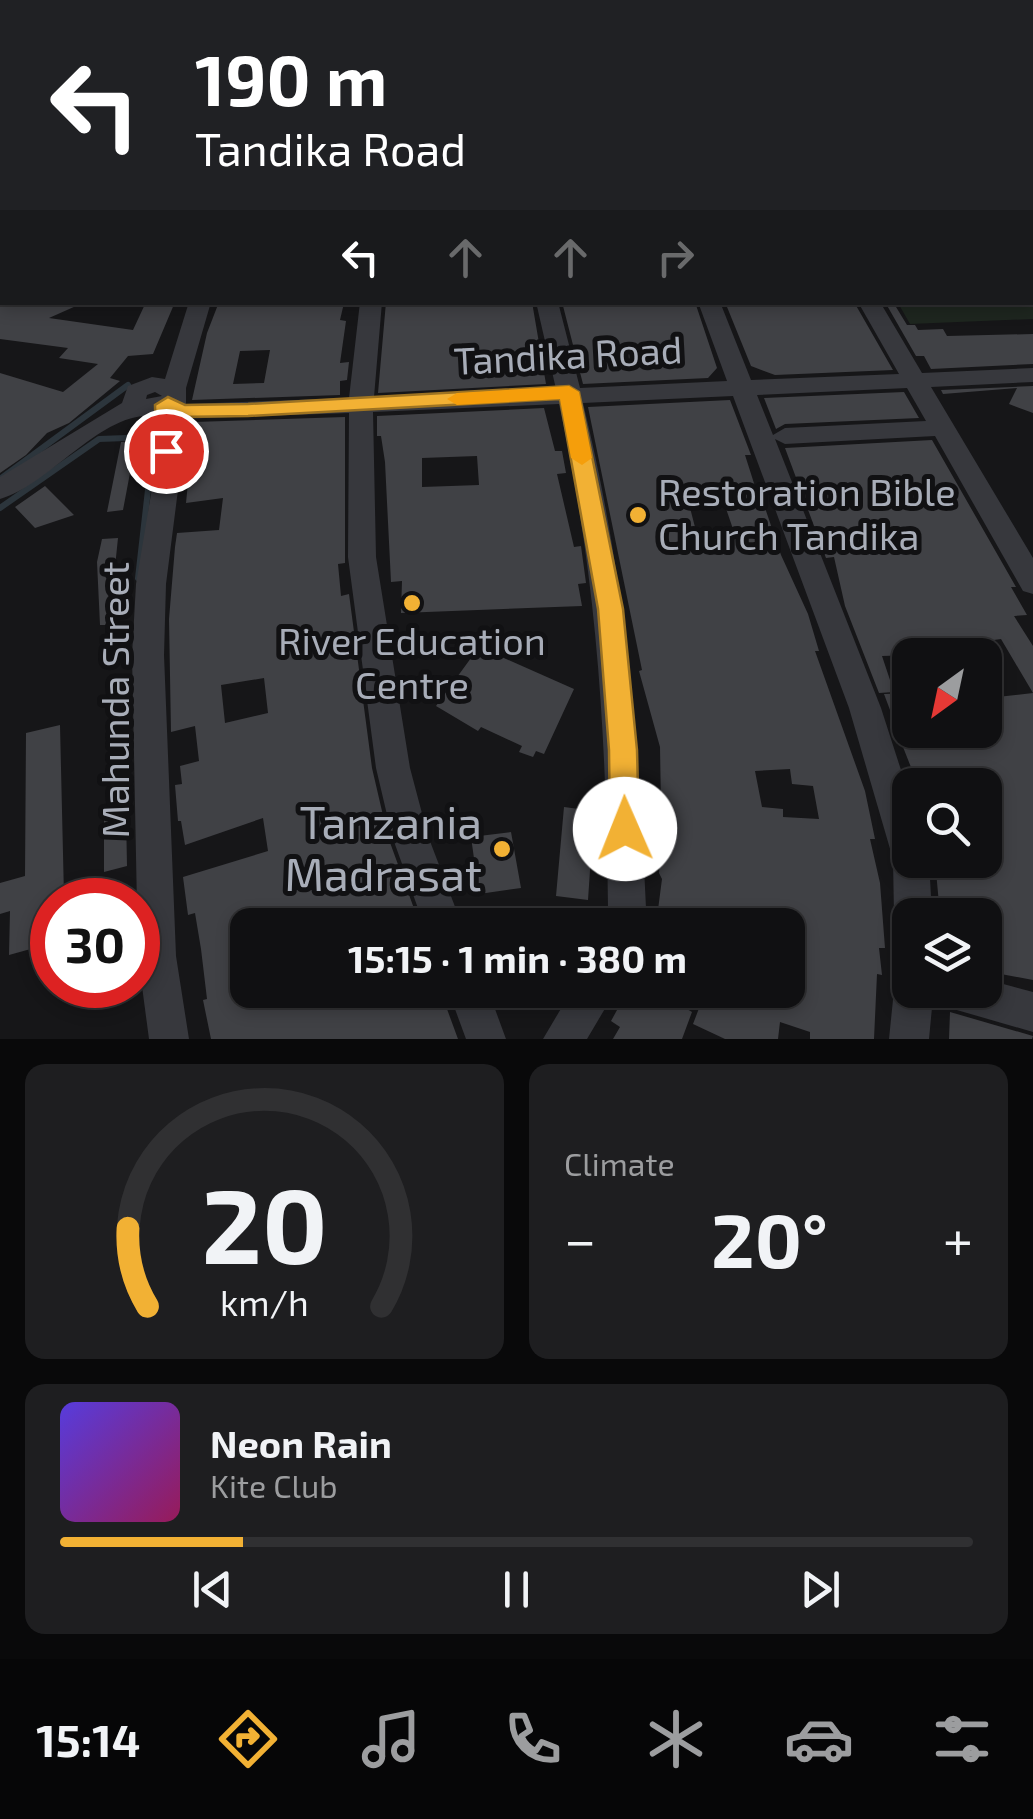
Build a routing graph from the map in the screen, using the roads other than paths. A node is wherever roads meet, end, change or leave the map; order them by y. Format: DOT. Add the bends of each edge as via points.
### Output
graph roads {
  1 [pos="199,305"];
  2 [pos="370,305"];
  3 [pos="549,305"];
  4 [pos="710,305"];
  5 [pos="870,305"];
  6 [pos="181,355"];
  7 [pos="1033,375"];
  8 [pos="914,382"];
  9 [pos="742,387"];
  10 [pos="569,392"];
  11 [pos="140,396"];
  12 [pos="168,404"];
  13 [pos="361,404"];
  14 [pos="942,428"];
  15 [pos="784,436"];
  16 [pos="0,490"];
  17 [pos="1033,583"];
  18 [pos="892,798"];
  19 [pos="438,908"];
  20 [pos="627,908"];
  21 [pos="1002,1004"];
  22 [pos="475,1008"];
  23 [pos="584,1008"];
  24 [pos="912,1008"];
  25 [pos="1033,1012"];
  26 [pos="169,1039"];
  27 [pos="486,1039"];
  28 [pos="564,1039"];
  29 [pos="909,1039"];
  1 -- 6 [label="street"];
  2 -- 13 [label="street"];
  3 -- 10 [label="street"];
  4 -- 9 [label="street"];
  5 -- 8 [label="street"];
  6 -- 11 [label="street"];
  6 -- 12 [label="street, Mahunda Street"];
  7 -- 8 [label="street, Tandika Road"];
  8 -- 9 [label="street, Tandika Road"];
  8 -- 14 [label="street"];
  9 -- 10 [label="street, Tandika Road"];
  9 -- 18 [label="street" via="865,708"];
  10 -- 13 [label="street, Tandika Road"];
  10 -- 20 [label="street" via="610,609"];
  11 -- 12 [label="street, Tandika Road" via="161,383"];
  11 -- 16 [label="street"];
  12 -- 13 [label="street, Tandika Road" via="182,412"];
  12 -- 26 [label="street, Mahunda Street" via="148,655 158,956"];
  13 -- 19 [label="street" via="362,556 393,768"];
  14 -- 15 [label="street"];
  14 -- 17 [label="street"];
  21 -- 25 [label="street"];
  22 -- 27 [label="street"];
  23 -- 28 [label="street"];
  24 -- 29 [label="street"];
}
